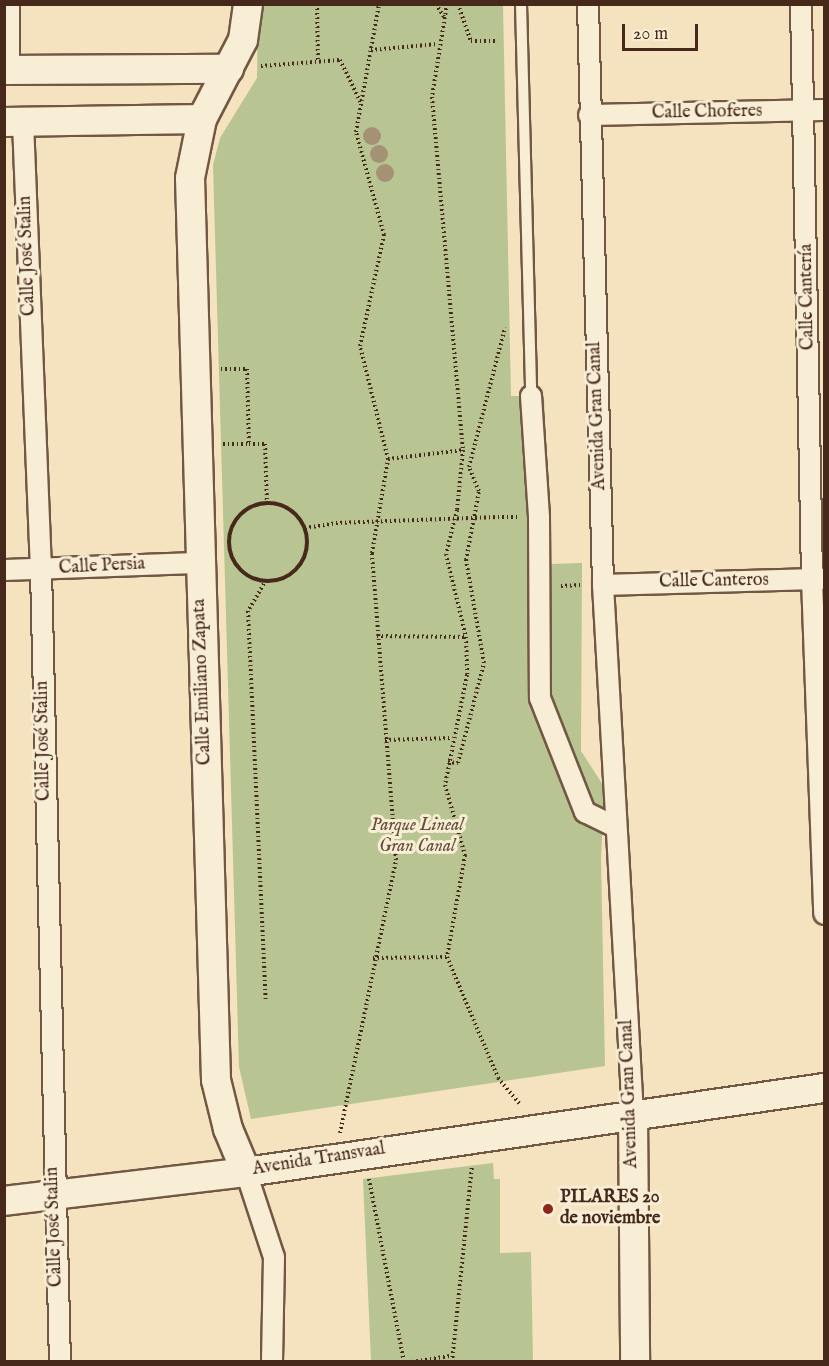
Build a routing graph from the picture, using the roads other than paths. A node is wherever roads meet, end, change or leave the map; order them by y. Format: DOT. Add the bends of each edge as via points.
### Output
graph roads {
  1 [pos="9,4"];
  2 [pos="248,4"];
  3 [pos="521,4"];
  4 [pos="588,4"];
  5 [pos="801,4"];
  6 [pos="229,69"];
  7 [pos="7,70"];
  8 [pos="825,110"];
  9 [pos="805,111"];
  10 [pos="589,115"];
  11 [pos="202,119"];
  12 [pos="14,122"];
  13 [pos="531,396"];
  14 [pos="199,563"];
  15 [pos="4,570"];
  16 [pos="40,570"];
  17 [pos="818,579"];
  18 [pos="603,585"];
  19 [pos="616,827"];
  20 [pos="825,914"];
  21 [pos="825,1088"];
  22 [pos="633,1115"];
  23 [pos="246,1172"];
  24 [pos="54,1194"];
  25 [pos="4,1201"];
  26 [pos="60,1362"];
  27 [pos="272,1362"];
  28 [pos="635,1362"];
  1 -- 7 [label="street"];
  2 -- 6 [label="street, Calle Emiliano Zapata" via="243,40"];
  3 -- 13 [label="lane"];
  4 -- 10 [label="street, Avenida Gran Canal"];
  5 -- 9 [label="street, Calle Cantería"];
  6 -- 7 [label="street"];
  6 -- 11 [label="street, Calle Emiliano Zapata"];
  8 -- 9 [label="street, Calle Choferes"];
  9 -- 10 [label="street, Calle Choferes"];
  9 -- 17 [label="street, Calle Cantería"];
  10 -- 18 [label="street, Avenida Gran Canal"];
  11 -- 12 [label="street"];
  11 -- 14 [label="street, Calle Emiliano Zapata" via="189,178"];
  12 -- 16 [label="street, Calle José Stalin"];
  13 -- 19 [label="street" via="540,698 585,812"];
  14 -- 16 [label="street, Calle Persia"];
  14 -- 23 [label="street, Calle Emiliano Zapata" via="216,1080 228,1129"];
  15 -- 16 [label="street, Calle Persia"];
  16 -- 24 [label="street, Calle José Stalin"];
  17 -- 18 [label="street, Calle Canteros"];
  17 -- 20 [label="street, Calle Cantería"];
  18 -- 19 [label="street, Avenida Gran Canal"];
  19 -- 22 [label="street, Avenida Gran Canal"];
  21 -- 22 [label="street, Avenida Transvaal"];
  22 -- 23 [label="street, Avenida Transvaal"];
  22 -- 28 [label="street, Avenida Gran Canal"];
  23 -- 24 [label="street, Avenida Transvaal"];
  23 -- 27 [label="street, Calle Emiliano Zapata" via="274,1257"];
  24 -- 25 [label="street, Avenida Transvaal"];
  24 -- 26 [label="street, Calle José Stalin"];
}
